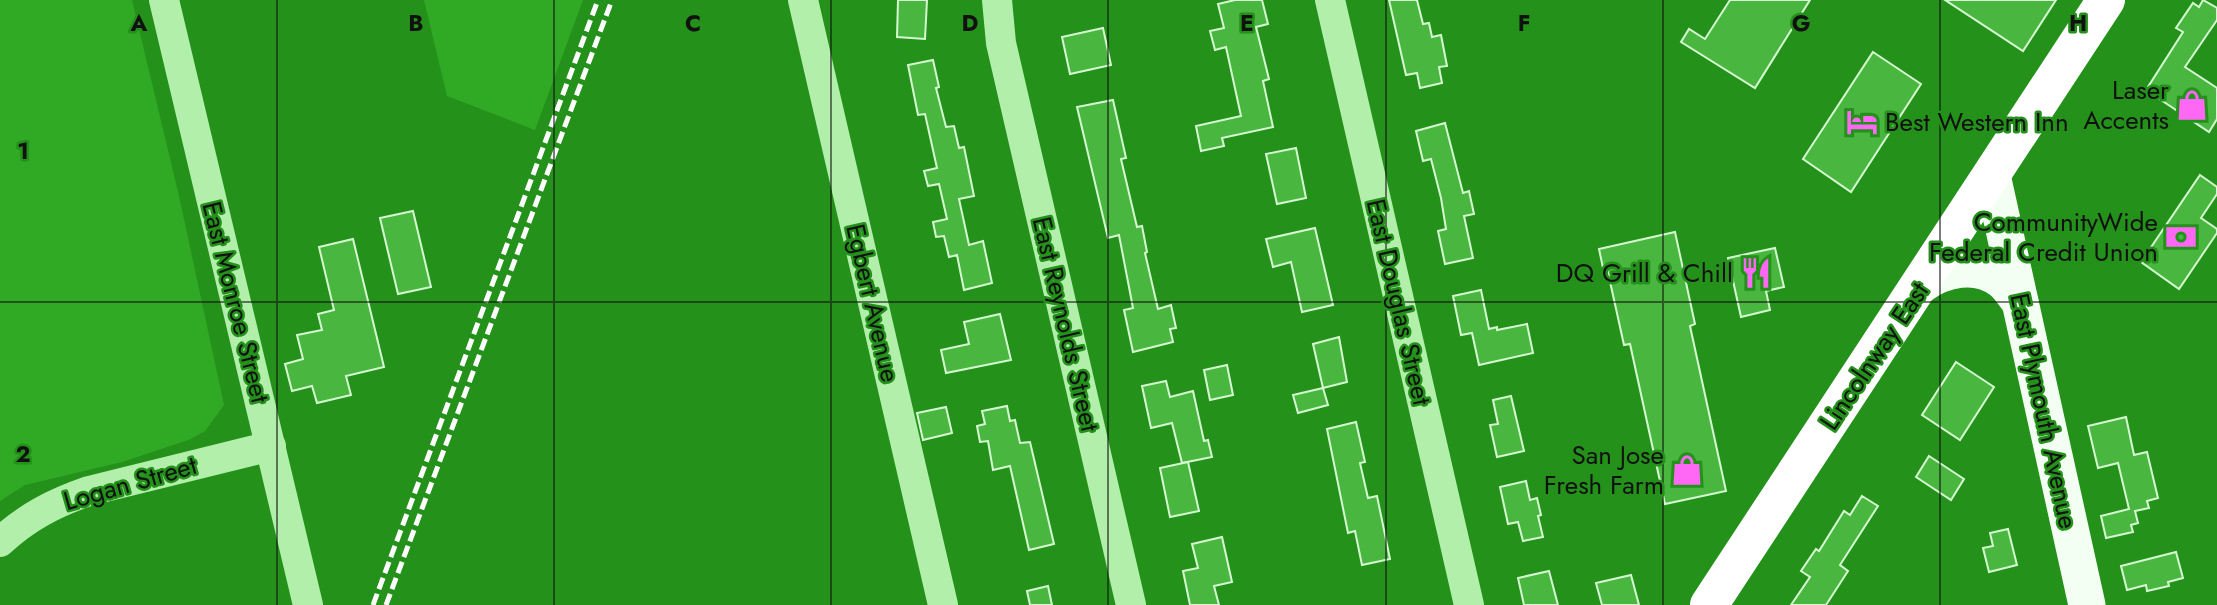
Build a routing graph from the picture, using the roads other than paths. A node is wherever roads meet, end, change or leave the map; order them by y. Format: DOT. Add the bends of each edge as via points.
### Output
graph roads {
  1 [pos="164,0"];
  2 [pos="803,0"];
  3 [pos="997,0"];
  4 [pos="1330,0"];
  5 [pos="2106,0"];
  6 [pos="1992,175"];
  7 [pos="1921,285"];
  8 [pos="2020,302"];
  9 [pos="271,446"];
  10 [pos="0,542"];
  11 [pos="307,605"];
  12 [pos="943,605"];
  13 [pos="1130,605"];
  14 [pos="1469,605"];
  15 [pos="1709,605"];
  16 [pos="2087,605"];
  1 -- 9 [label="street, East Monroe Street"];
  2 -- 12 [label="street, Egbert Avenue"];
  3 -- 13 [label="street, East Reynolds Street" via="1001,43"];
  4 -- 14 [label="street, East Douglas Street"];
  5 -- 6 [label="highway, Lincolnway East"];
  6 -- 7 [label="highway, Lincolnway East"];
  6 -- 8 [label="main road, East Plymouth Avenue"];
  7 -- 8 [label="main road" via="1944,272 1971,269 2001,280"];
  7 -- 15 [label="highway, Lincolnway East"];
  8 -- 16 [label="main road, East Plymouth Avenue"];
  9 -- 10 [label="street, Logan Street" via="89,491 37,512"];
  9 -- 11 [label="street, East Monroe Street"];
}
